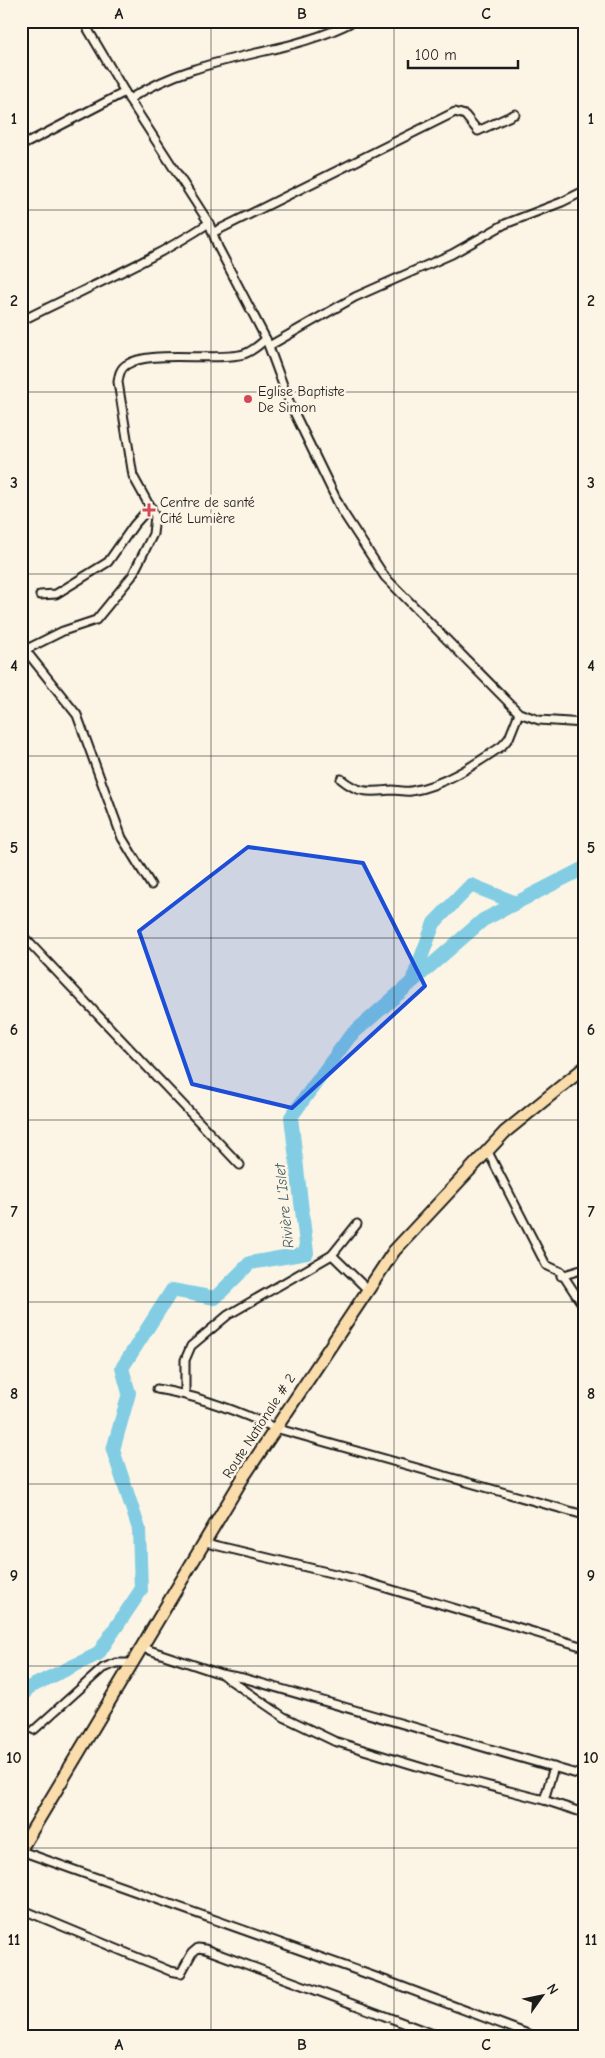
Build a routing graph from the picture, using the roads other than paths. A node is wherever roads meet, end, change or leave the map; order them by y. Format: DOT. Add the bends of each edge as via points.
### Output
graph roads {
  1 [pos="83,21"];
  2 [pos="354,21"];
  3 [pos="125,92"];
  4 [pos="129,99"];
  5 [pos="515,114"];
  6 [pos="21,146"];
  7 [pos="584,191"];
  8 [pos="209,223"];
  9 [pos="214,232"];
  10 [pos="21,321"];
  11 [pos="266,339"];
  12 [pos="269,346"];
  13 [pos="151,506"];
  14 [pos="40,595"];
  15 [pos="24,651"];
  16 [pos="519,713"];
  17 [pos="584,723"];
  18 [pos="341,779"];
  19 [pos="151,885"];
  20 [pos="21,934"];
  21 [pos="584,1068"];
  22 [pos="487,1150"];
  23 [pos="240,1165"];
  24 [pos="357,1224"];
  25 [pos="332,1255"];
  26 [pos="584,1269"];
  27 [pos="561,1276"];
  28 [pos="366,1288"];
  29 [pos="584,1307"];
  30 [pos="157,1389"];
  31 [pos="185,1394"];
  32 [pos="275,1428"];
  33 [pos="584,1514"];
  34 [pos="206,1543"];
  35 [pos="584,1647"];
  36 [pos="143,1648"];
  37 [pos="134,1663"];
  38 [pos="222,1674"];
  39 [pos="34,1730"];
  40 [pos="554,1767"];
  41 [pos="584,1776"];
  42 [pos="544,1800"];
  43 [pos="584,1813"];
  44 [pos="21,1850"];
  45 [pos="21,1909"];
  46 [pos="441,2037"];
  47 [pos="536,2037"];
  1 -- 3 [label="street"];
  2 -- 4 [label="street" via="318,37 193,69 155,84"];
  3 -- 4 [label="street"];
  3 -- 6 [label="street"];
  4 -- 8 [label="street"];
  5 -- 9 [label="street" via="478,131 465,115 455,112"];
  7 -- 12 [label="street" via="505,224 452,254 355,297"];
  8 -- 9 [label="street"];
  8 -- 10 [label="street" via="120,274"];
  9 -- 11 [label="street" via="218,247"];
  11 -- 12 [label="street"];
  11 -- 13 [label="street" via="244,354 144,358 126,365 120,372 118,382 133,476"];
  12 -- 16 [label="street" via="290,404 342,512 385,577"];
  13 -- 14 [label="street" via="134,524 108,562 56,594"];
  13 -- 15 [label="street" via="155,516 153,534 132,576 96,620 62,631"];
  15 -- 19 [label="street" via="77,715 122,838"];
  16 -- 17 [label="street" via="539,720"];
  16 -- 18 [label="street" via="509,738 502,746 435,785 410,791 377,793 353,789"];
  20 -- 23 [label="street"];
  21 -- 22 [label="main road, Route Nationale # 2"];
  22 -- 27 [label="street" via="546,1265 561,1272"];
  22 -- 28 [label="main road, Route Nationale # 2" via="394,1251"];
  24 -- 25 [label="street"];
  25 -- 28 [label="street"];
  25 -- 31 [label="street" via="228,1315 191,1346 185,1360"];
  26 -- 27 [label="street"];
  27 -- 29 [label="street"];
  28 -- 32 [label="main road, Route Nationale # 2"];
  30 -- 31 [label="street"];
  31 -- 32 [label="street" via="234,1409"];
  32 -- 33 [label="street"];
  32 -- 34 [label="main road, Route Nationale # 2"];
  34 -- 35 [label="street" via="356,1579"];
  34 -- 36 [label="main road, Route Nationale # 2"];
  36 -- 37 [label="main road, Route Nationale # 2"];
  36 -- 38 [label="street"];
  37 -- 39 [label="street" via="116,1663 103,1668"];
  37 -- 44 [label="main road, Route Nationale # 2"];
  38 -- 40 [label="street"];
  38 -- 42 [label="street" via="284,1717 334,1741"];
  40 -- 41 [label="street"];
  40 -- 42 [label="street"];
  42 -- 43 [label="street"];
  44 -- 47 [label="street"];
  45 -- 46 [label="street" via="170,1971 181,1973 192,1953 198,1948 205,1949"];
}
